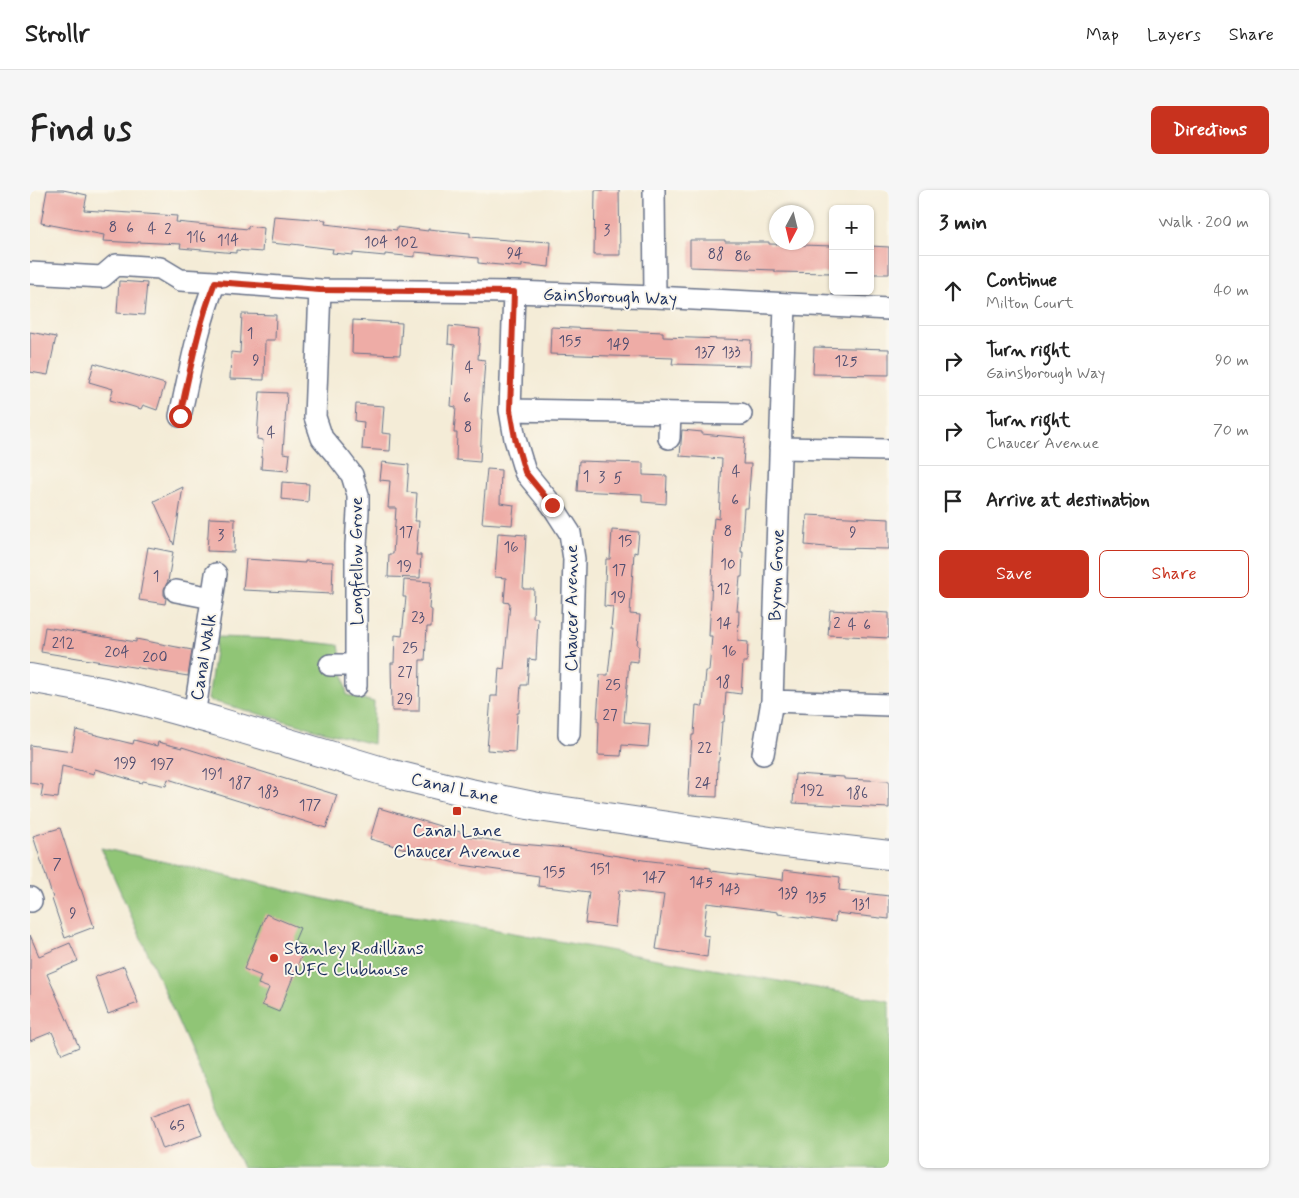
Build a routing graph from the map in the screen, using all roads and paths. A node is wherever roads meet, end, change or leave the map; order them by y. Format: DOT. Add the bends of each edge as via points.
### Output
graph roads {
  1 [pos="654,190"];
  2 [pos="30,273"];
  3 [pos="215,282"];
  4 [pos="320,290"];
  5 [pos="514,292"];
  6 [pos="655,297"];
  7 [pos="785,304"];
  8 [pos="889,309"];
  9 [pos="510,410"];
  10 [pos="670,413"];
  11 [pos="741,414"];
  12 [pos="180,416"];
  13 [pos="669,438"];
  14 [pos="780,448"];
  15 [pos="889,450"];
  16 [pos="216,574"];
  17 [pos="176,591"];
  18 [pos="212,598"];
  19 [pos="330,665"];
  20 [pos="30,678"];
  21 [pos="772,701"];
  22 [pos="889,705"];
  23 [pos="194,716"];
  24 [pos="569,734"];
  25 [pos="763,754"];
  26 [pos="889,855"];
  1 -- 6 [label="street"];
  2 -- 3 [label="street, Gainsborough Way" via="102,277 116,265 160,268 180,280"];
  3 -- 4 [label="street, Gainsborough Way"];
  3 -- 12 [label="street" via="195,347"];
  4 -- 5 [label="street, Gainsborough Way"];
  4 -- 19 [label="street, Longfellow Grove" via="315,417 322,438 352,475 358,495 356,676"];
  5 -- 6 [label="street, Gainsborough Way"];
  5 -- 9 [label="street, Chaucer Avenue"];
  6 -- 7 [label="street, Gainsborough Way"];
  7 -- 8 [label="street, Gainsborough Way"];
  7 -- 14 [label="street, Byron Grove"];
  9 -- 10 [label="street"];
  9 -- 24 [label="street, Chaucer Avenue" via="525,472 570,533 574,559"];
  10 -- 11 [label="street"];
  10 -- 13 [label="street"];
  14 -- 15 [label="street"];
  14 -- 21 [label="street, Byron Grove"];
  16 -- 18 [label="street, Canal Walk"];
  17 -- 18 [label="street, Canal Walk"];
  18 -- 23 [label="street, Canal Walk"];
  20 -- 23 [label="street, Canal Lane" via="105,692"];
  21 -- 22 [label="street"];
  21 -- 25 [label="street, Byron Grove"];
  23 -- 26 [label="street, Canal Lane" via="389,773 470,793 777,842"];
}
